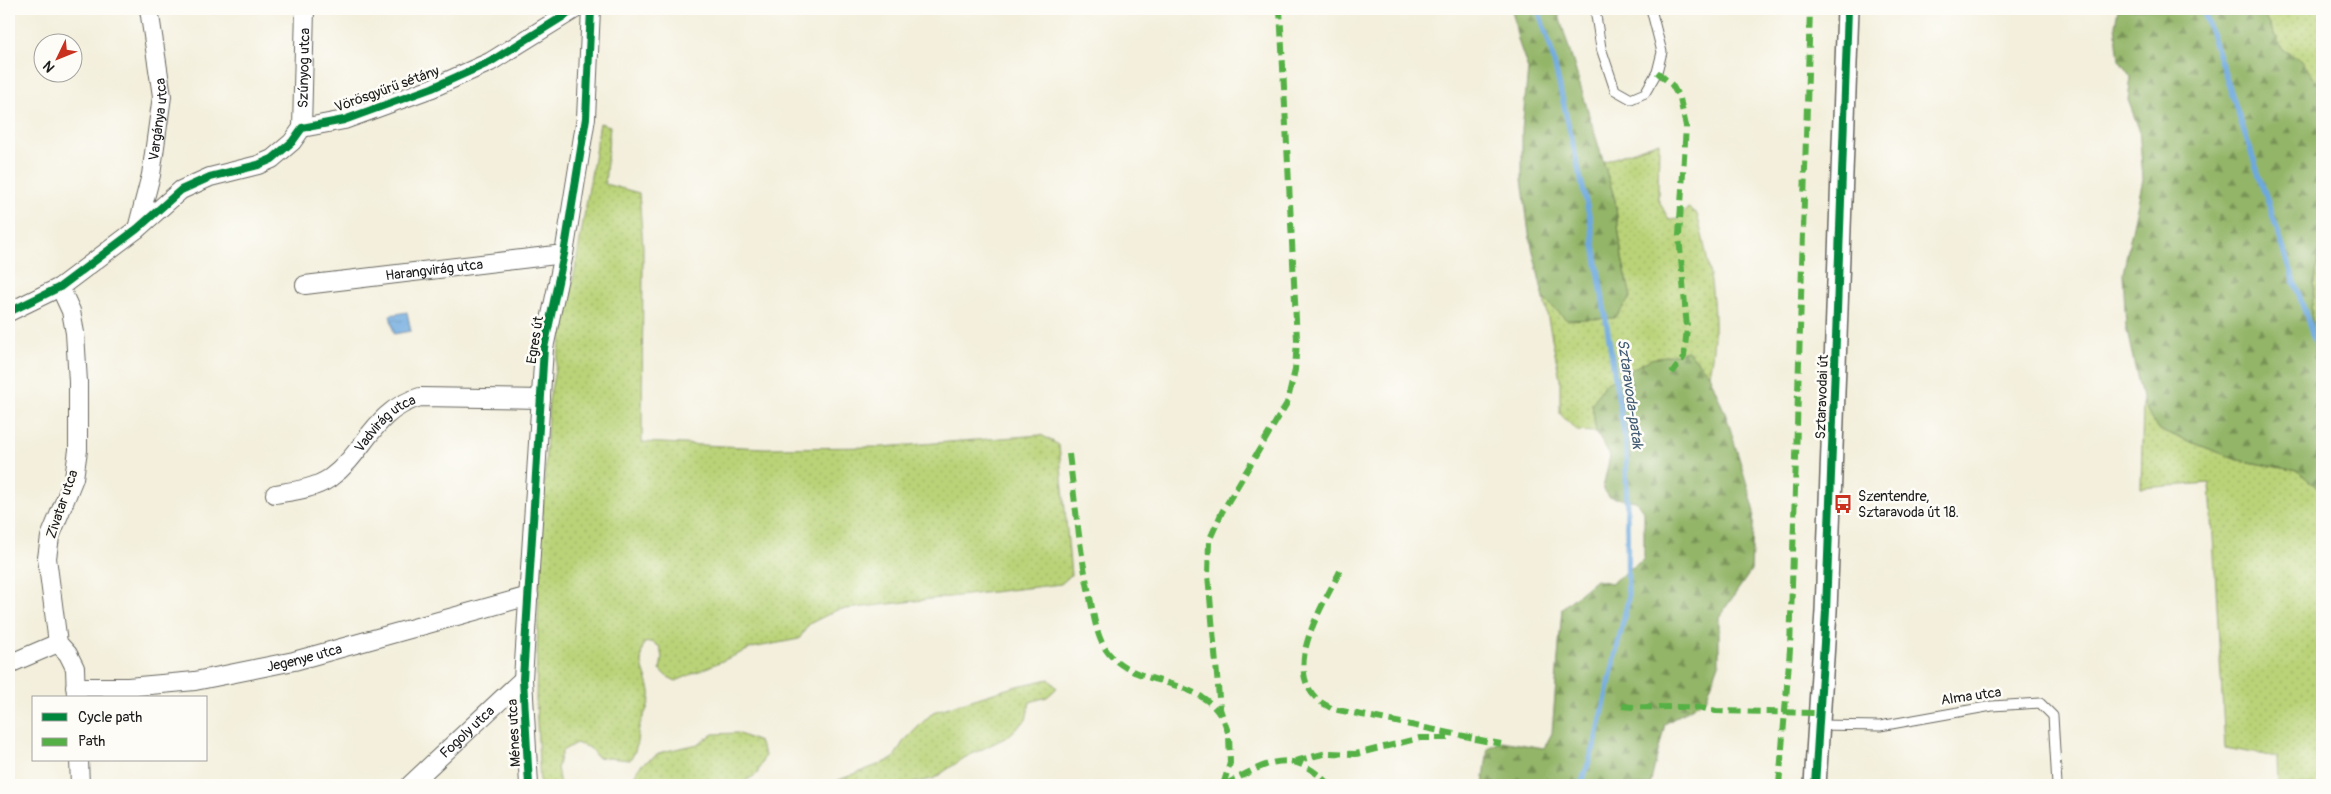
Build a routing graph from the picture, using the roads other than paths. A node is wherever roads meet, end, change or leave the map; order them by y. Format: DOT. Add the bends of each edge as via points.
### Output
graph roads {
  1 [pos="149,9"];
  2 [pos="305,9"];
  3 [pos="575,9"];
  4 [pos="590,9"];
  5 [pos="1595,9"];
  6 [pos="1651,9"];
  7 [pos="1848,9"];
  8 [pos="302,128"];
  9 [pos="137,229"];
  10 [pos="564,254"];
  11 [pos="305,285"];
  12 [pos="60,287"];
  13 [pos="10,307"];
  14 [pos="541,399"];
  15 [pos="275,494"];
  16 [pos="529,596"];
  17 [pos="58,643"];
  18 [pos="9,664"];
  19 [pos="524,678"];
  20 [pos="76,692"];
  21 [pos="1820,724"];
  22 [pos="79,762"];
  23 [pos="80,785"];
  24 [pos="410,785"];
  25 [pos="529,785"];
  26 [pos="1816,785"];
  27 [pos="2057,785"];
  1 -- 9 [label="street, Vargánya utca" via="162,96 151,175"];
  2 -- 8 [label="street, Szúnyog utca"];
  3 -- 8 [label="street, Vörösgyűrű sétány" via="490,62 440,84 344,120"];
  4 -- 10 [label="street, Egres út" via="586,118"];
  5 -- 6 [label="lane" via="1601,48 1615,90 1631,99 1645,93 1657,72 1662,52"];
  7 -- 21 [label="street, Sztaravodai út"];
  8 -- 9 [label="street" via="292,142 272,158 258,165 210,177 181,190"];
  9 -- 12 [label="street"];
  10 -- 11 [label="street, Harangvirág utca"];
  10 -- 14 [label="street, Egres út" via="544,348"];
  12 -- 13 [label="street"];
  12 -- 17 [label="street, Zivatar utca" via="71,311 75,333 78,450 74,478 50,538 48,558"];
  14 -- 15 [label="street, Vadvirág utca" via="420,397 408,401 383,417 329,478 313,486"];
  14 -- 16 [label="street, Egres út"];
  16 -- 19 [label="street, Egres út"];
  16 -- 20 [label="street, Jegenye utca" via="294,661 195,681"];
  17 -- 18 [label="street"];
  17 -- 20 [label="street, Zivatar utca" via="75,668"];
  19 -- 24 [label="street, Fogoly utca"];
  19 -- 25 [label="street, Ménes utca"];
  21 -- 26 [label="street, Sztaravodai út"];
  21 -- 27 [label="lane, Alma utca" via="1880,726 1992,706 2040,703 2053,716"];
  22 -- 23 [label="street"];
}
